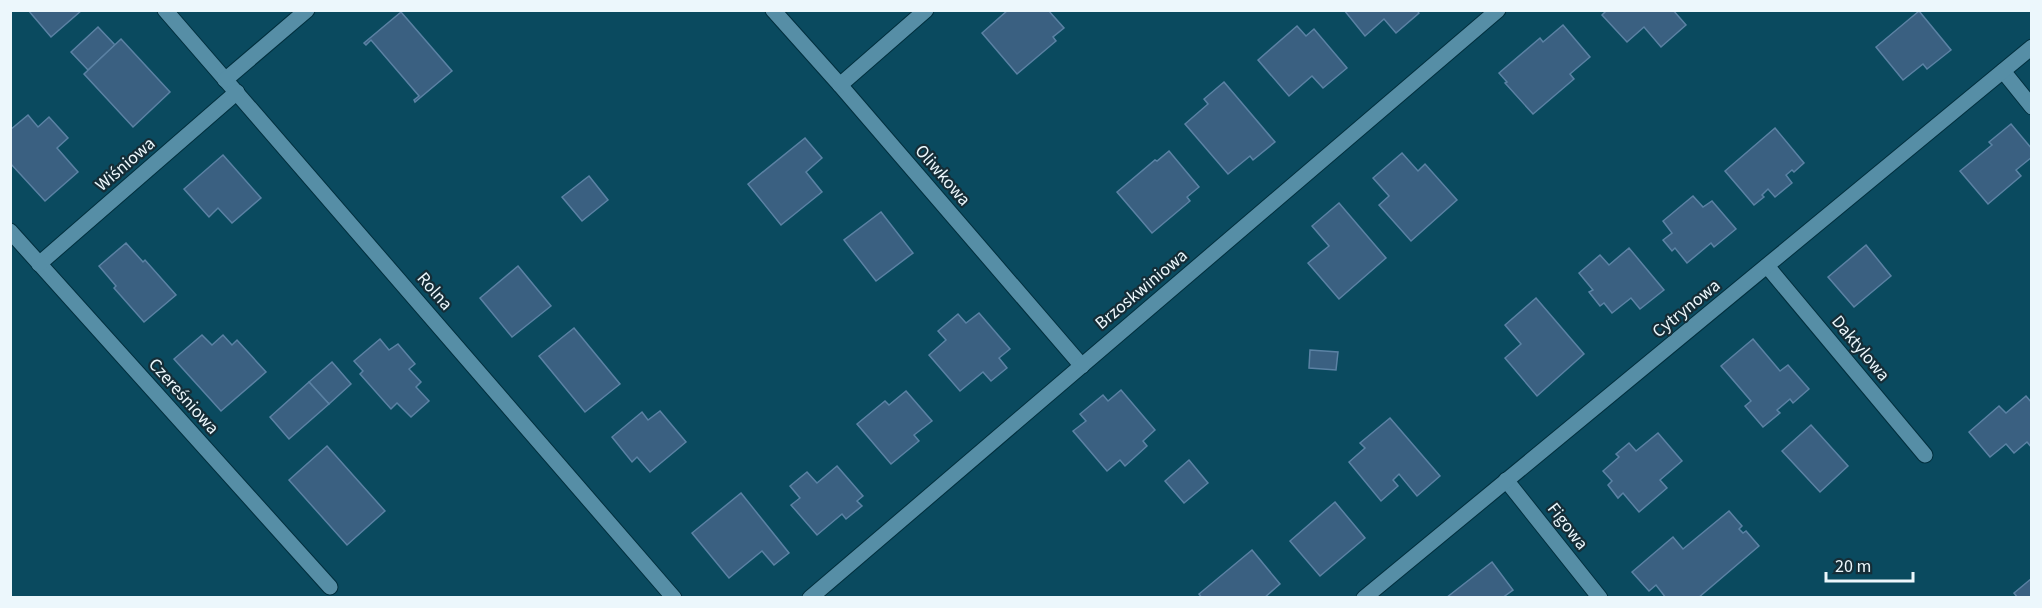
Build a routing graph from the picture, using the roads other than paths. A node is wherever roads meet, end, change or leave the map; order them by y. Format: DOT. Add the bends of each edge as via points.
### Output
graph roads {
  1 [pos="165,10"];
  2 [pos="307,10"];
  3 [pos="773,10"];
  4 [pos="926,10"];
  5 [pos="1498,10"];
  6 [pos="2031,47"];
  7 [pos="2002,71"];
  8 [pos="225,80"];
  9 [pos="840,85"];
  10 [pos="237,92"];
  11 [pos="2031,107"];
  12 [pos="10,231"];
  13 [pos="39,264"];
  14 [pos="1767,266"];
  15 [pos="1082,366"];
  16 [pos="1925,454"];
  17 [pos="1506,480"];
  18 [pos="330,587"];
  19 [pos="674,597"];
  20 [pos="810,597"];
  21 [pos="1364,597"];
  22 [pos="1600,597"];
  1 -- 8 [label="street, Rolna"];
  2 -- 8 [label="street"];
  3 -- 9 [label="street, Oliwkowa"];
  4 -- 9 [label="street"];
  5 -- 15 [label="street, Brzoskwiniowa"];
  6 -- 7 [label="street, Cytrynowa"];
  7 -- 11 [label="street"];
  7 -- 14 [label="street, Cytrynowa"];
  8 -- 10 [label="street, Rolna"];
  9 -- 15 [label="street, Oliwkowa"];
  10 -- 13 [label="street, Wiśniowa"];
  10 -- 19 [label="street, Rolna"];
  12 -- 13 [label="street, Czereśniowa"];
  13 -- 18 [label="street, Czereśniowa"];
  14 -- 16 [label="street, Daktylowa"];
  14 -- 17 [label="street, Cytrynowa"];
  15 -- 20 [label="street, Brzoskwiniowa"];
  17 -- 21 [label="street, Cytrynowa"];
  17 -- 22 [label="street, Figowa"];
}
